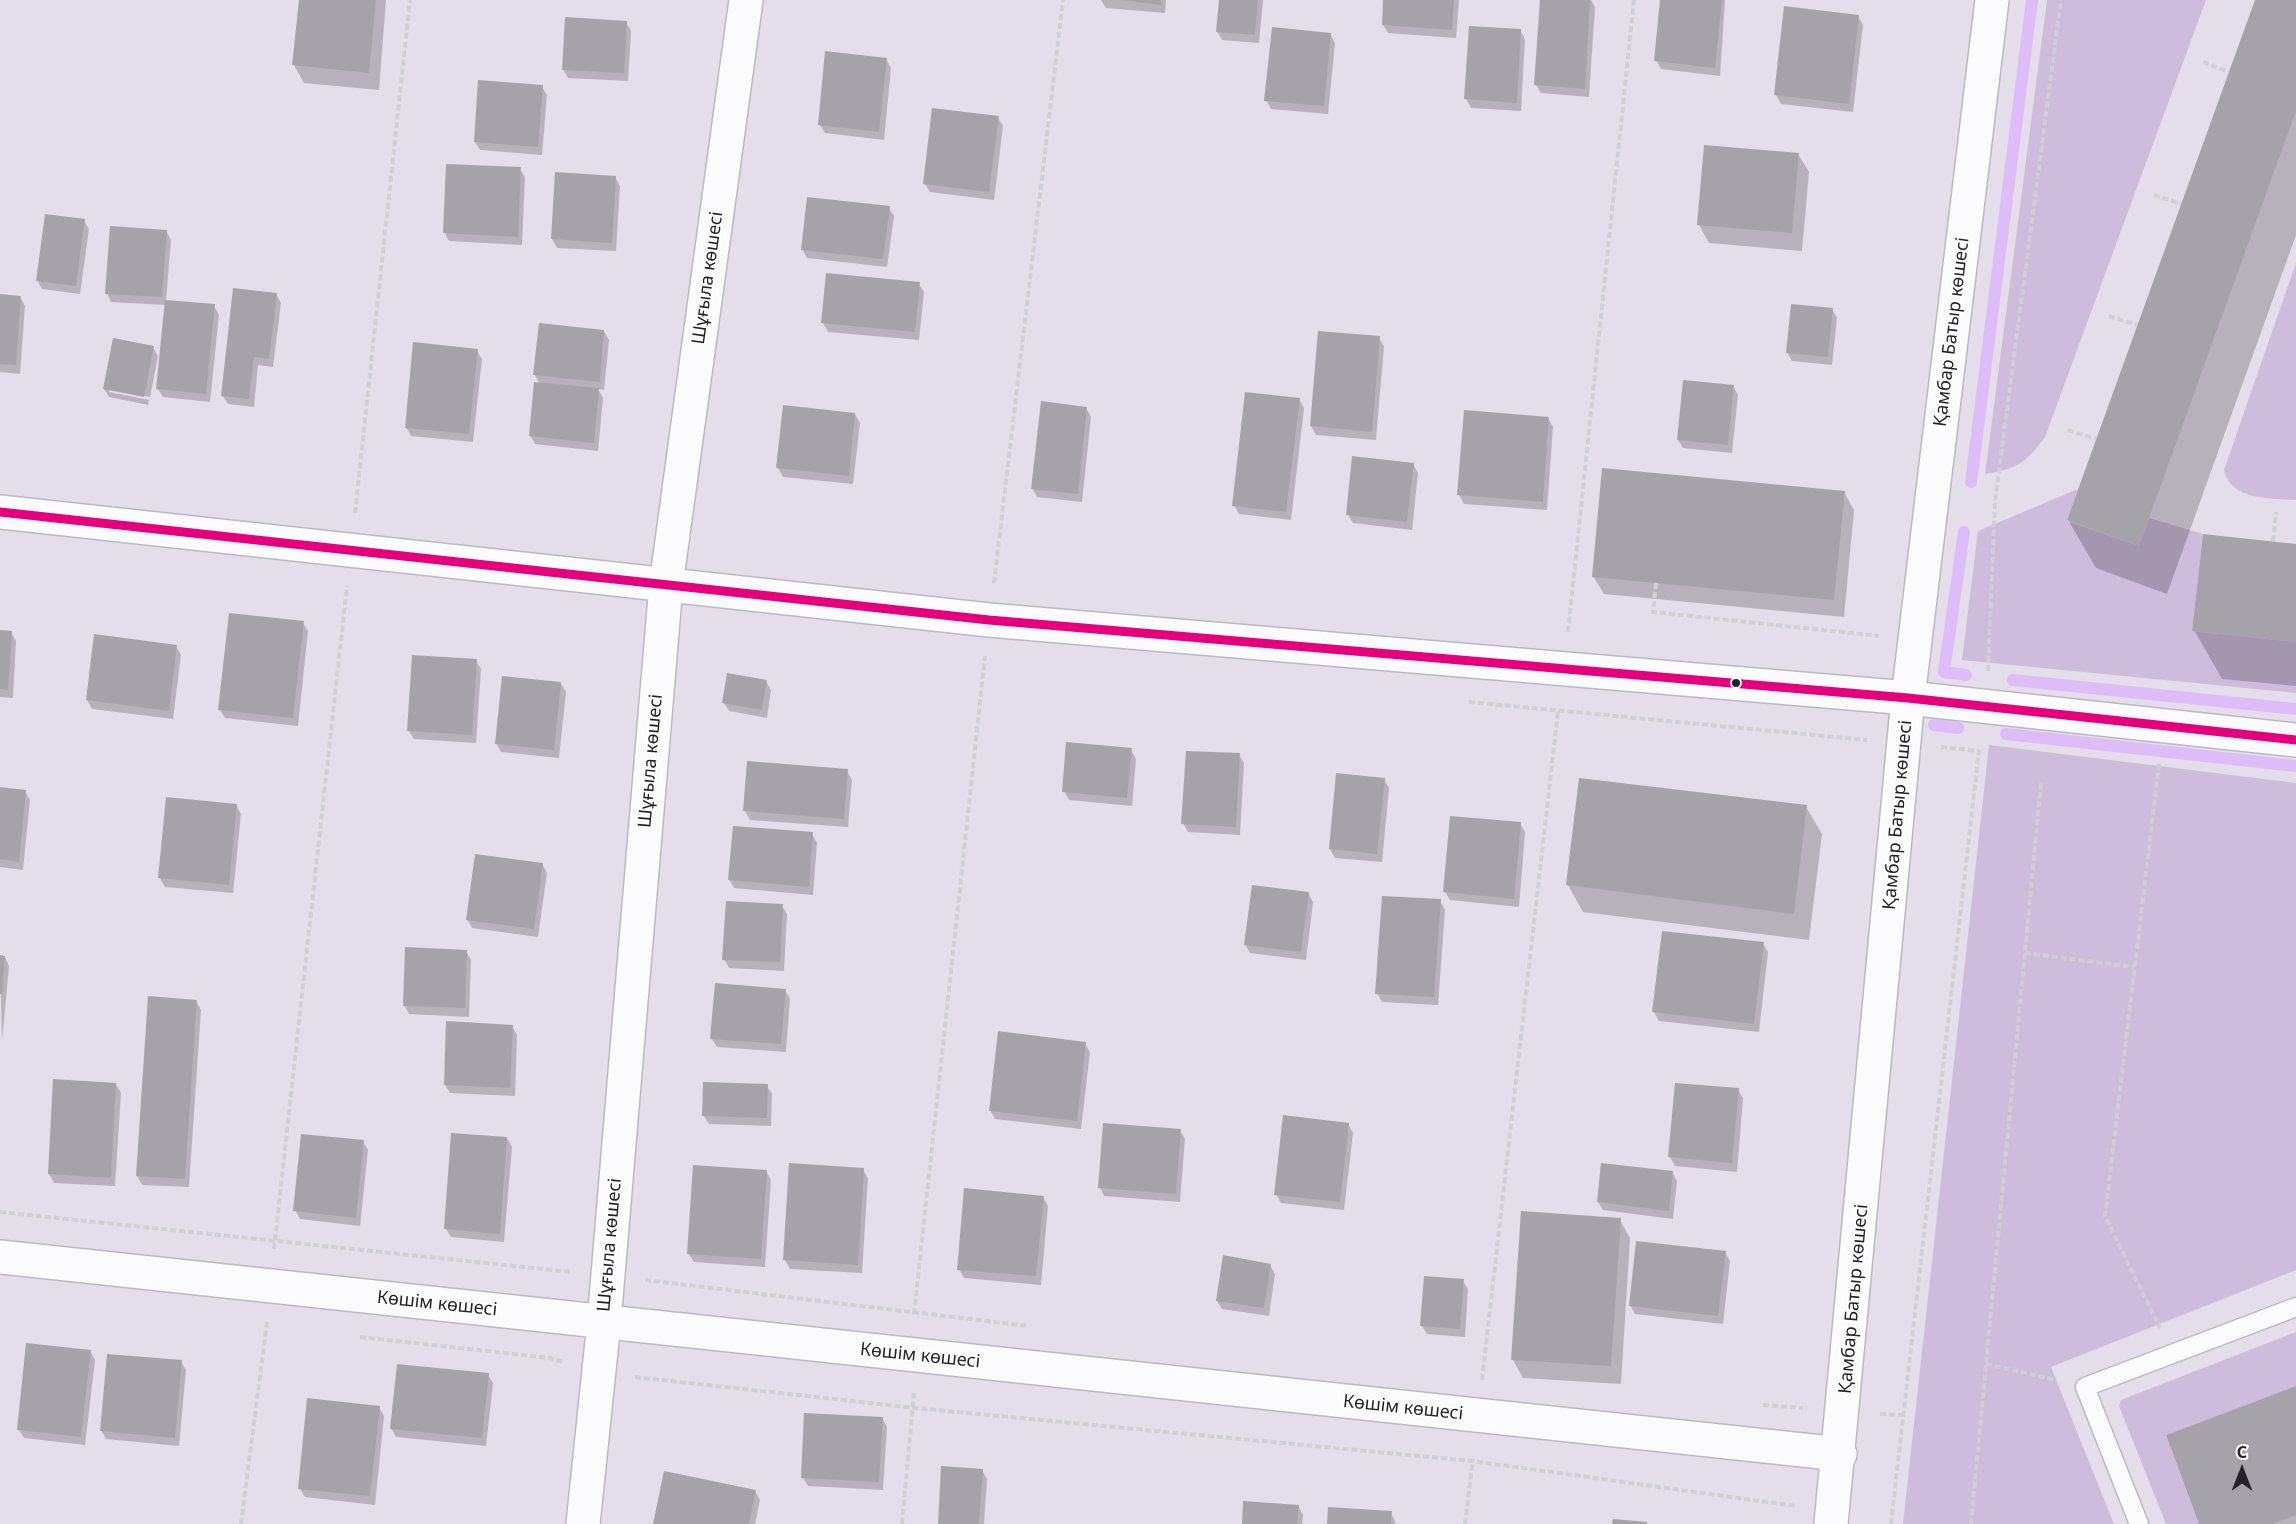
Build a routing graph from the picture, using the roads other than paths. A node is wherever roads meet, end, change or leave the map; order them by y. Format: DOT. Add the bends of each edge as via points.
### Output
graph roads {
  1 [pos="746,0"];
  2 [pos="1992,0"];
  3 [pos="0,513"];
  4 [pos="666,585"];
  5 [pos="1908,698"];
  6 [pos="2296,740"];
  7 [pos="0,1257"];
  8 [pos="2296,1307"];
  9 [pos="604,1322"];
  10 [pos="1840,1454"];
  11 [pos="1832,1518"];
  12 [pos="583,1524"];
  13 [pos="2139,1524"];
  1 -- 4 [label="street, Шұғыла көшесі"];
  2 -- 5 [label="street, Қамбар Батыр көшесі"];
  3 -- 4 [label="street"];
  4 -- 5 [label="street" via="990,620"];
  4 -- 9 [label="street, Шұғыла көшесі"];
  5 -- 6 [label="street"];
  5 -- 10 [label="street, Қамбар Батыр көшесі"];
  7 -- 9 [label="street, Көшім көшесі"];
  8 -- 13 [label="lane" via="2085,1388"];
  9 -- 10 [label="street, Көшім көшесі"];
  9 -- 12 [label="street, Шұғыла көшесі"];
  10 -- 11 [label="street, Қамбар Батыр көшесі"];
}
